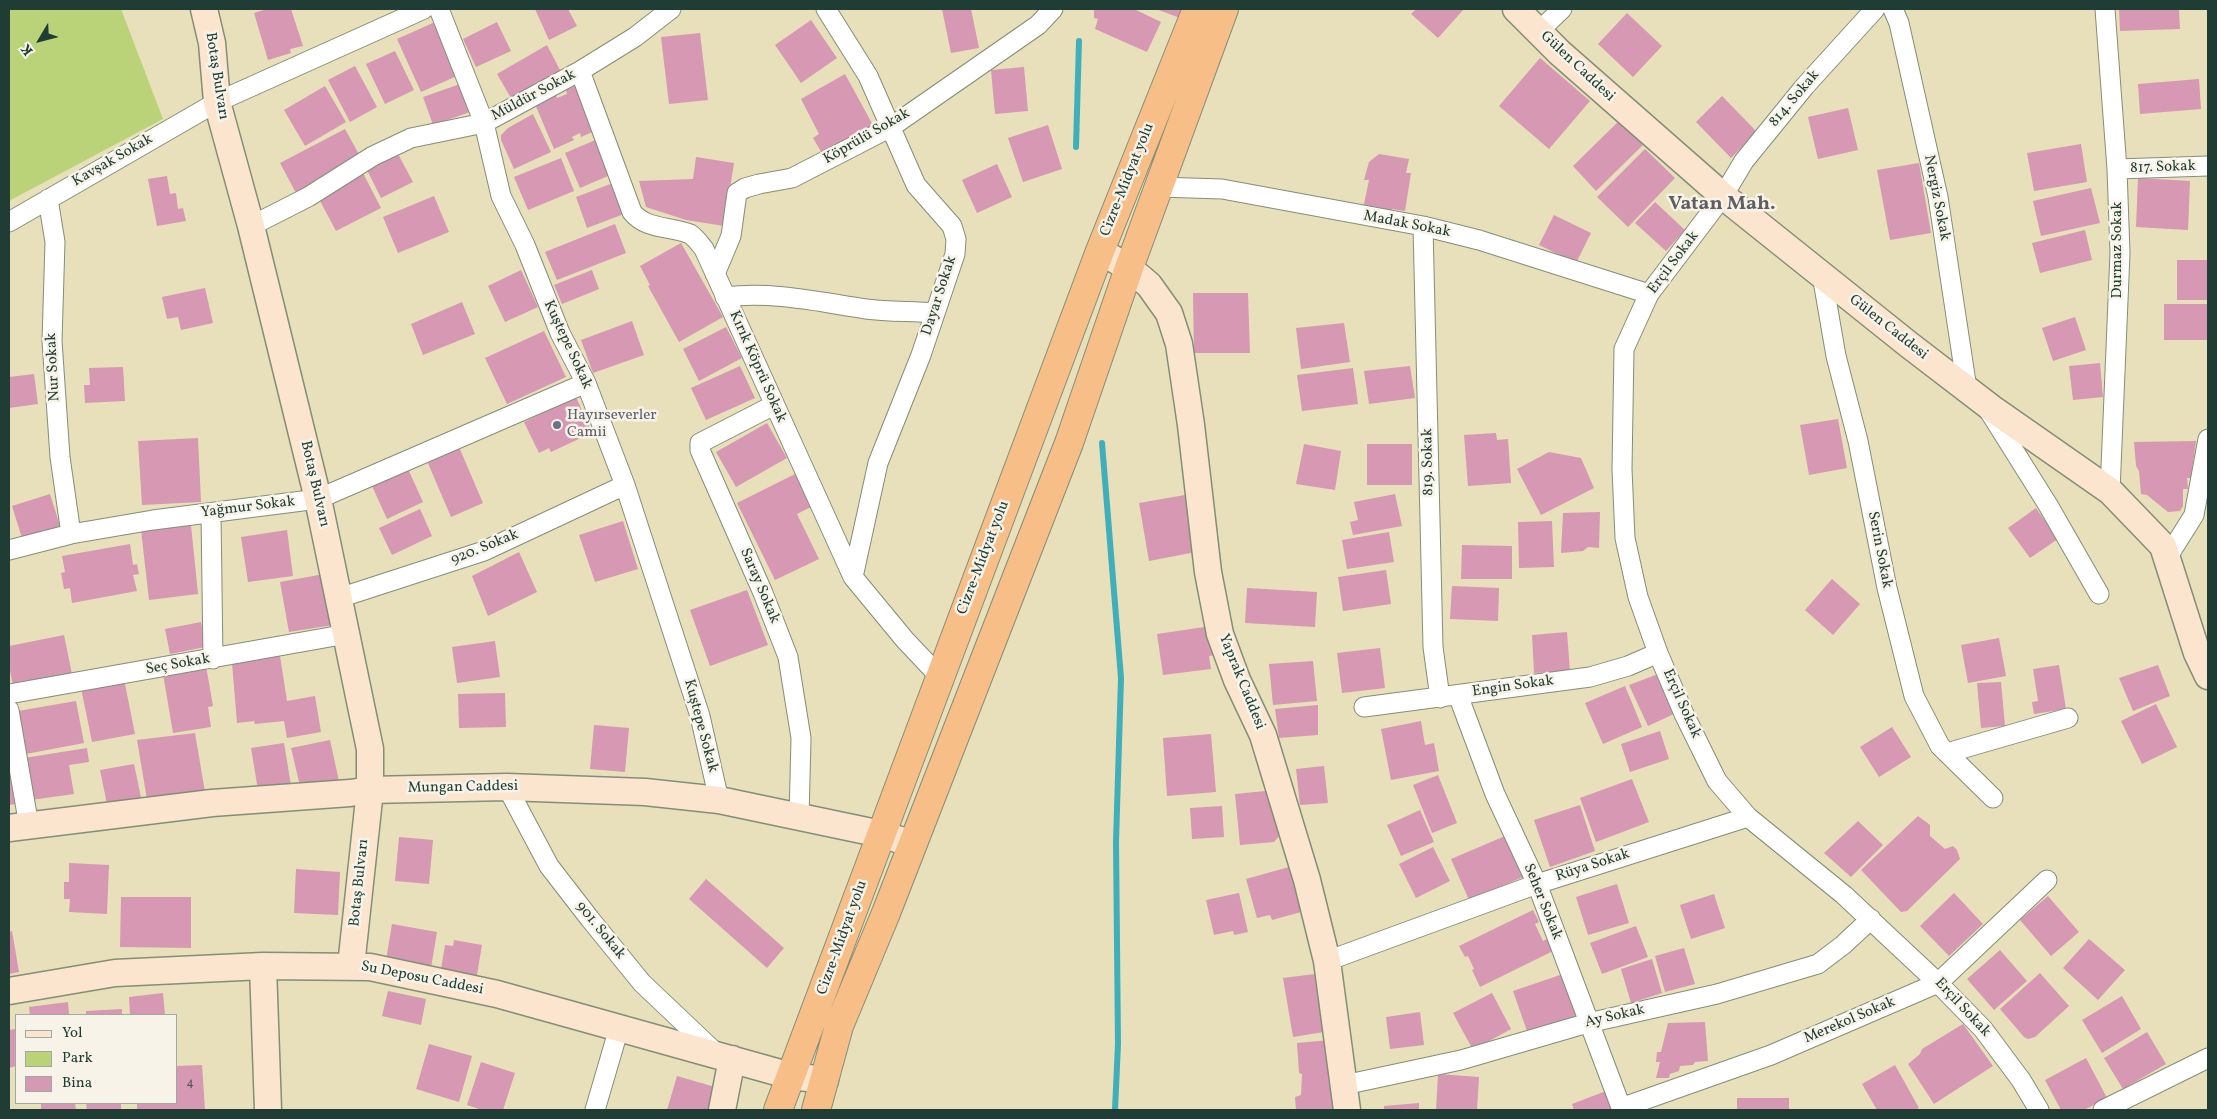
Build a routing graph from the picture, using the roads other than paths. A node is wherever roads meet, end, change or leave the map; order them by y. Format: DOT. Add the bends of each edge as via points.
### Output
graph roads {
  1 [pos="204,9"];
  2 [pos="424,9"];
  3 [pos="439,9"];
  4 [pos="671,9"];
  5 [pos="826,9"];
  6 [pos="1053,9"];
  7 [pos="1197,9"];
  8 [pos="1224,9"];
  9 [pos="1516,9"];
  10 [pos="1562,9"];
  11 [pos="1875,9"];
  12 [pos="1893,9"];
  13 [pos="2105,9"];
  14 [pos="1538,32"];
  15 [pos="580,72"];
  16 [pos="217,102"];
  17 [pos="484,123"];
  18 [pos="891,126"];
  19 [pos="2208,166"];
  20 [pos="2117,170"];
  21 [pos="1158,186"];
  22 [pos="1723,196"];
  23 [pos="48,199"];
  24 [pos="9,222"];
  25 [pos="251,226"];
  26 [pos="1424,226"];
  27 [pos="1100,251"];
  28 [pos="1130,268"];
  29 [pos="715,274"];
  30 [pos="1822,276"];
  31 [pos="1649,294"];
  32 [pos="725,297"];
  33 [pos="935,313"];
  34 [pos="586,383"];
  35 [pos="1975,395"];
  36 [pos="774,405"];
  37 [pos="2208,439"];
  38 [pos="625,484"];
  39 [pos="2110,491"];
  40 [pos="318,499"];
  41 [pos="211,513"];
  42 [pos="71,534"];
  43 [pos="9,550"];
  44 [pos="2167,558"];
  45 [pos="853,576"];
  46 [pos="2099,594"];
  47 [pos="339,598"];
  48 [pos="347,634"];
  49 [pos="1658,653"];
  50 [pos="213,658"];
  51 [pos="2208,676"];
  52 [pos="940,677"];
  53 [pos="9,694"];
  54 [pos="1449,696"];
  55 [pos="1364,707"];
  56 [pos="9,710"];
  57 [pos="2068,718"];
  58 [pos="1947,753"];
  59 [pos="507,787"];
  60 [pos="370,790"];
  61 [pos="1992,798"];
  62 [pos="719,800"];
  63 [pos="1748,817"];
  64 [pos="799,818"];
  65 [pos="19,827"];
  66 [pos="881,834"];
  67 [pos="913,844"];
  68 [pos="2047,880"];
  69 [pos="1537,884"];
  70 [pos="1871,919"];
  71 [pos="1327,961"];
  72 [pos="263,966"];
  73 [pos="351,966"];
  74 [pos="1938,983"];
  75 [pos="9,991"];
  76 [pos="1588,1023"];
  77 [pos="619,1028"];
  78 [pos="725,1057"];
  79 [pos="2208,1058"];
  80 [pos="791,1076"];
  81 [pos="824,1080"];
  82 [pos="1344,1085"];
  83 [pos="1622,1109"];
  84 [pos="268,1110"];
  85 [pos="595,1110"];
  86 [pos="722,1110"];
  87 [pos="778,1110"];
  88 [pos="816,1110"];
  89 [pos="1347,1110"];
  90 [pos="2039,1110"];
  91 [pos="2102,1110"];
  1 -- 16 [label="street, Botaş Bulvarı" via="212,43"];
  2 -- 16 [label="street, Kavşak Sokak"];
  3 -- 17 [label="street, Kuştepe Sokak"];
  4 -- 15 [label="street, Müldür Sokak" via="635,37"];
  5 -- 18 [label="street, Dayar Sokak" via="868,76"];
  6 -- 18 [label="street, Köprülü Sokak" via="1038,25"];
  7 -- 27 [label="highway, Cizre-Midyat yolu"];
  8 -- 21 [label="highway, Cizre-Midyat yolu"];
  9 -- 14 [label="street, Gülen Caddesi"];
  10 -- 14 [label="street"];
  11 -- 22 [label="street, 814. Sokak" via="1805,86 1744,161"];
  12 -- 35 [label="street, Nergiz Sokak" via="1899,23 1938,197"];
  13 -- 20 [label="street, Durmaz Sokak"];
  14 -- 22 [label="street, Gülen Caddesi"];
  15 -- 17 [label="street, Müldür Sokak"];
  15 -- 29 [label="street, Kırık Köprü Sokak" via="632,212 638,219 652,225 692,235 704,249"];
  16 -- 23 [label="street, Kavşak Sokak"];
  16 -- 25 [label="street, Botaş Bulvarı"];
  17 -- 25 [label="street, Müldür Sokak" via="411,138 373,156 308,197"];
  17 -- 34 [label="street, Kuştepe Sokak" via="500,196 525,245 560,333"];
  18 -- 29 [label="street, Köprülü Sokak" via="792,178 744,188 738,193 731,236"];
  18 -- 33 [label="street, Dayar Sokak" via="916,185 952,226 956,239 955,254"];
  19 -- 20 [label="street, 817. Sokak"];
  20 -- 39 [label="street, Durmaz Sokak" via="2120,253"];
  21 -- 26 [label="street, Madak Sokak" via="1222,189"];
  21 -- 28 [label="highway, Cizre-Midyat yolu"];
  22 -- 30 [label="street, Gülen Caddesi"];
  22 -- 31 [label="street, Erçil Sokak"];
  23 -- 24 [label="street, Kavşak Sokak"];
  23 -- 42 [label="street, Nur Sokak" via="55,242 52,341 58,438"];
  25 -- 40 [label="street, Botaş Bulvarı"];
  26 -- 31 [label="street, Madak Sokak" via="1479,240"];
  26 -- 54 [label="street, 819. Sokak" via="1434,647"];
  27 -- 28 [label="street, Yaprak Caddesi"];
  27 -- 52 [label="highway, Cizre-Midyat yolu"];
  28 -- 67 [label="highway, Cizre-Midyat yolu" via="1069,443"];
  28 -- 71 [label="street, Yaprak Caddesi" via="1149,285 1169,313 1179,344 1208,572 1220,634 1269,753"];
  29 -- 32 [label="street, Kırık Köprü Sokak"];
  30 -- 35 [label="street, Gülen Caddesi"];
  30 -- 58 [label="street, Serin Sokak" via="1836,356 1914,696 1940,746"];
  31 -- 49 [label="street, Erçil Sokak" via="1624,349 1622,470 1625,538 1638,597"];
  32 -- 33 [label="street" via="781,295 869,309"];
  32 -- 36 [label="street, Kırık Köprü Sokak"];
  33 -- 45 [label="street, Dayar Sokak" via="878,463"];
  34 -- 38 [label="street, Kuştepe Sokak"];
  34 -- 40 [label="street, Yağmur Sokak"];
  35 -- 39 [label="street, Gülen Caddesi"];
  35 -- 46 [label="street" via="2048,505"];
  36 -- 45 [label="street, Kırık Köprü Sokak"];
  36 -- 64 [label="street, Saray Sokak" via="700,442 700,450 788,657 801,738"];
  37 -- 44 [label="street" via="2194,515"];
  38 -- 47 [label="street, 920. Sokak" via="484,551"];
  38 -- 62 [label="street, Kuştepe Sokak" via="700,716"];
  39 -- 44 [label="street, Gülen Caddesi" via="2163,546"];
  40 -- 41 [label="street, Yağmur Sokak"];
  40 -- 47 [label="street, Botaş Bulvarı"];
  41 -- 42 [label="street, Yağmur Sokak"];
  41 -- 50 [label="street"];
  42 -- 43 [label="street, Yağmur Sokak"];
  44 -- 51 [label="street, Gülen Caddesi" via="2197,654"];
  45 -- 52 [label="street, Kırık Köprü Sokak" via="904,640"];
  47 -- 48 [label="street, Botaş Bulvarı"];
  48 -- 50 [label="street, Seç Sokak"];
  48 -- 60 [label="street, Botaş Bulvarı" via="370,749"];
  49 -- 54 [label="street, Engin Sokak" via="1590,677"];
  49 -- 63 [label="street, Erçil Sokak" via="1716,781"];
  50 -- 53 [label="street, Seç Sokak"];
  52 -- 66 [label="highway, Cizre-Midyat yolu"];
  54 -- 55 [label="street, Engin Sokak"];
  54 -- 69 [label="street, Seher Sokak"];
  56 -- 65 [label="street"];
  57 -- 58 [label="street"];
  58 -- 61 [label="street, Serin Sokak"];
  59 -- 60 [label="street, Mungan Caddesi"];
  59 -- 62 [label="street, Mungan Caddesi" via="646,792"];
  59 -- 78 [label="street, 901. Sokak" via="549,866 590,919 642,983"];
  60 -- 65 [label="street, Mungan Caddesi" via="212,803"];
  60 -- 73 [label="street, Botaş Bulvarı"];
  62 -- 64 [label="street, Mungan Caddesi"];
  63 -- 69 [label="street, Rüya Sokak"];
  63 -- 70 [label="street, Erçil Sokak"];
  64 -- 66 [label="street, Mungan Caddesi"];
  66 -- 67 [label="street, Mungan Caddesi"];
  66 -- 80 [label="highway, Cizre-Midyat yolu"];
  67 -- 81 [label="highway, Cizre-Midyat yolu" via="839,1026"];
  68 -- 74 [label="street, Merekol Sokak"];
  69 -- 71 [label="street, Rüya Sokak"];
  69 -- 76 [label="street, Seher Sokak"];
  70 -- 74 [label="street, Erçil Sokak"];
  70 -- 76 [label="street, Ay Sokak" via="1818,964 1717,994"];
  71 -- 82 [label="street, Yaprak Caddesi"];
  72 -- 73 [label="street, Su Deposu Caddesi"];
  72 -- 75 [label="street, Su Deposu Caddesi" via="116,972"];
  72 -- 84 [label="street"];
  73 -- 77 [label="street, Su Deposu Caddesi" via="370,967 497,994"];
  74 -- 83 [label="street, Merekol Sokak" via="1771,1055"];
  74 -- 90 [label="street, Erçil Sokak" via="1983,1029"];
  76 -- 82 [label="street, Ay Sokak" via="1461,1060"];
  76 -- 83 [label="street, Seher Sokak"];
  77 -- 78 [label="street, Su Deposu Caddesi"];
  77 -- 85 [label="street"];
  78 -- 80 [label="street, Su Deposu Caddesi"];
  78 -- 86 [label="street"];
  79 -- 91 [label="street"];
  80 -- 81 [label="street, Su Deposu Caddesi"];
  80 -- 87 [label="highway, Cizre-Midyat yolu"];
  81 -- 88 [label="highway, Cizre-Midyat yolu"];
  82 -- 89 [label="street, Yaprak Caddesi"];
}
